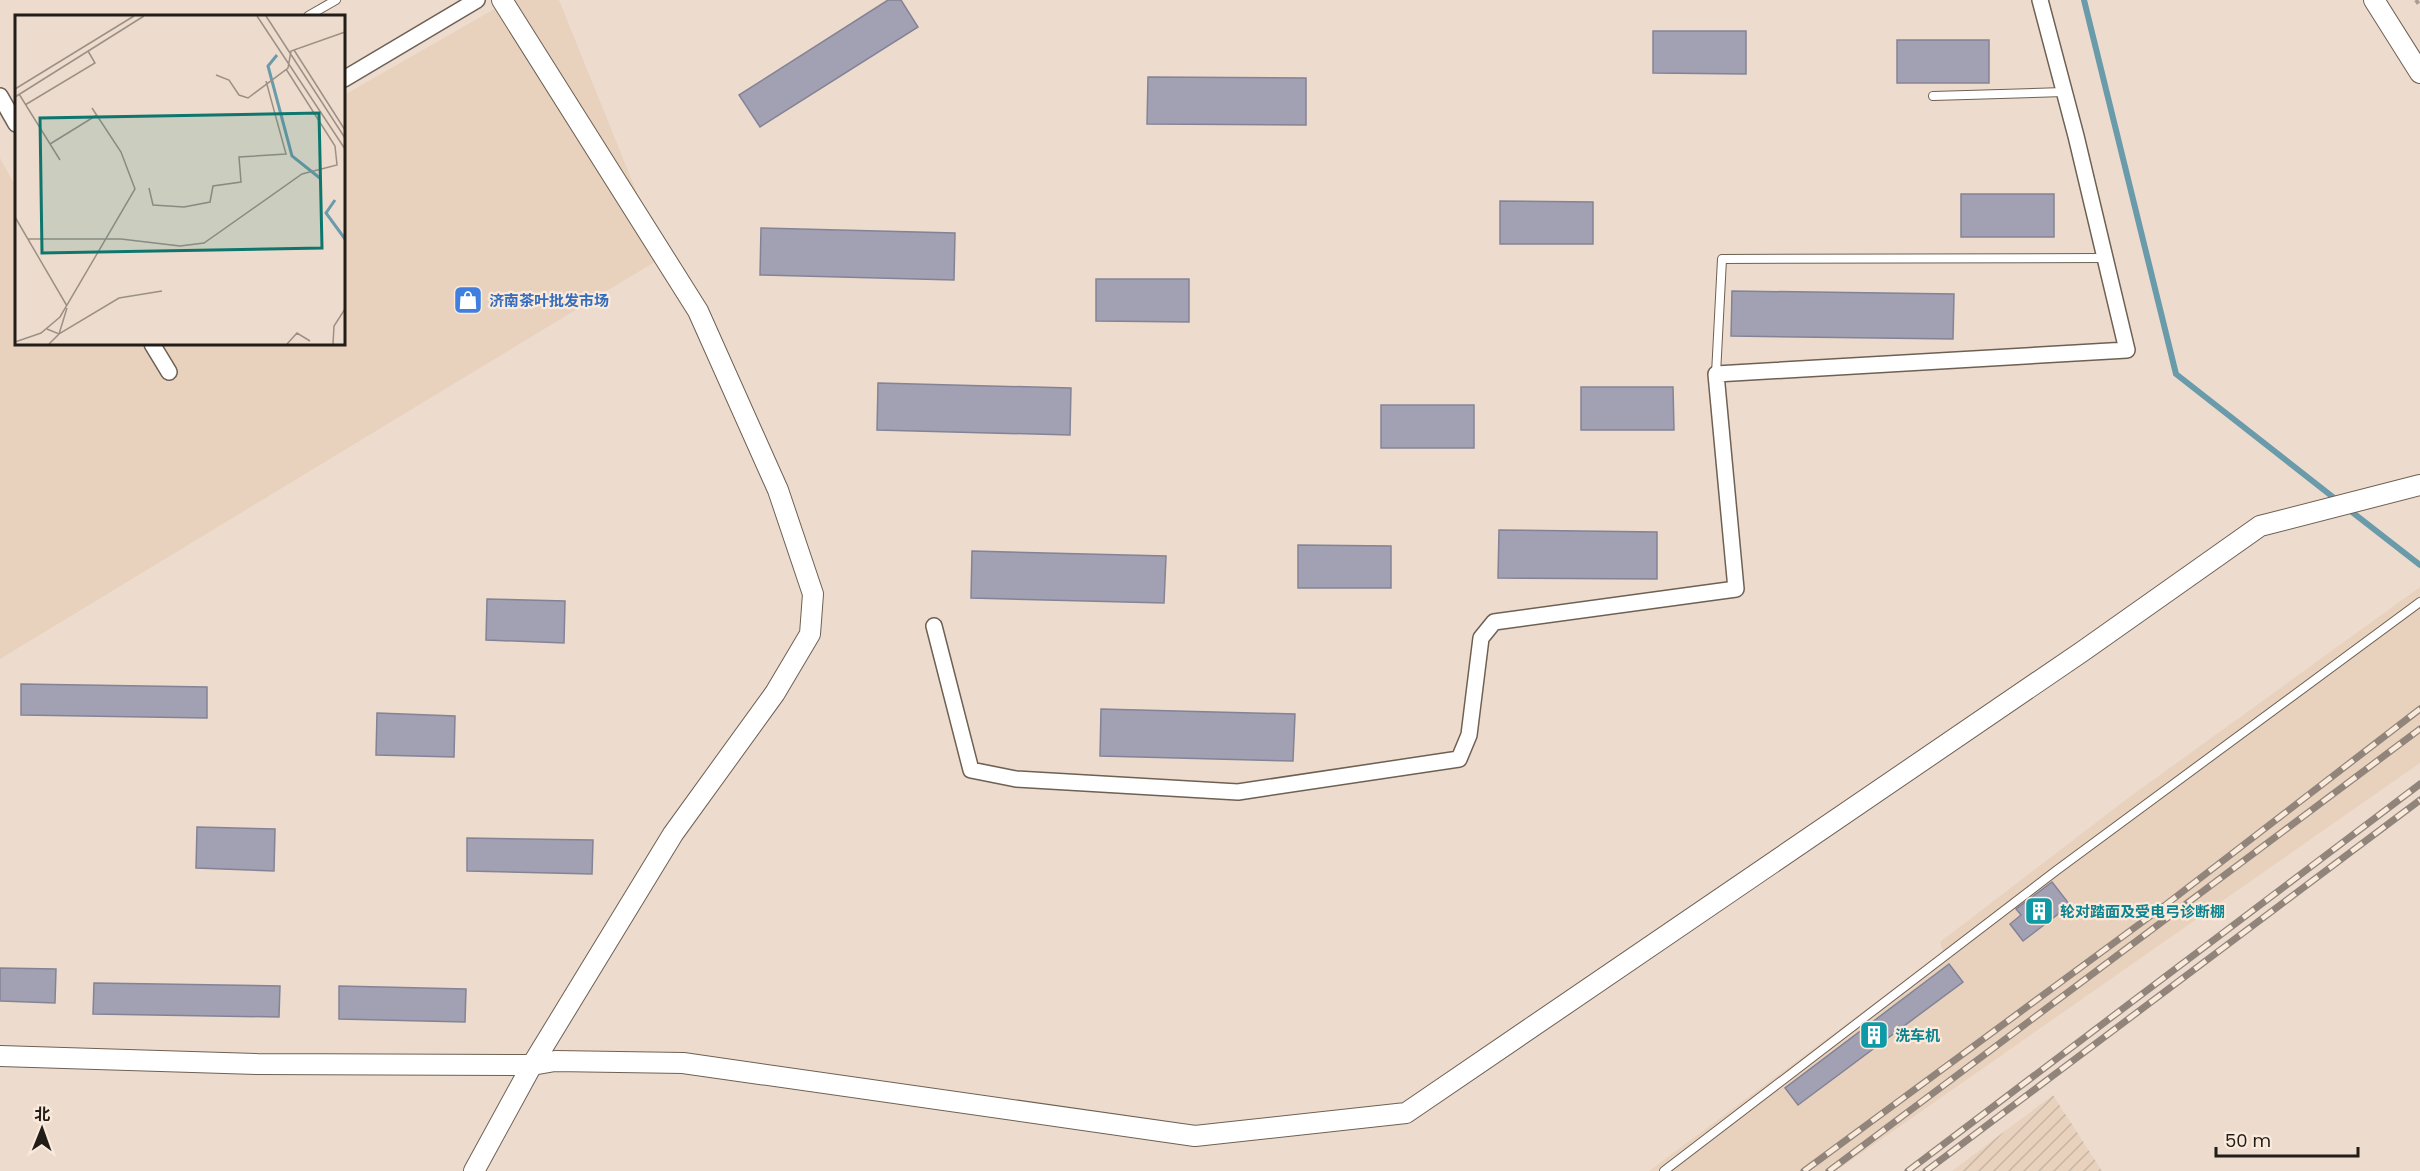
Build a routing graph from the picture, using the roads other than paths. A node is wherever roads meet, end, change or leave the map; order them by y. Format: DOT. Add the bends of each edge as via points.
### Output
graph roads {
  1 [pos="336,0"];
  2 [pos="477,0"];
  3 [pos="502,0"];
  4 [pos="2040,0"];
  5 [pos="2374,0"];
  6 [pos="310,15"];
  7 [pos="2420,73"];
  8 [pos="345,78"];
  9 [pos="2064,92"];
  10 [pos="0,96"];
  11 [pos="1933,96"];
  12 [pos="15,122"];
  13 [pos="2105,258"];
  14 [pos="153,345"];
  15 [pos="169,372"];
  16 [pos="1716,374"];
  17 [pos="2420,485"];
  18 [pos="2420,602"];
  19 [pos="934,626"];
  20 [pos="0,1056"];
  21 [pos="532,1065"];
  22 [pos="474,1171"];
  23 [pos="1664,1171"];
  1 -- 6 [label="lane"];
  2 -- 8 [label="street"];
  3 -- 21 [label="street" via="698,311 778,490 813,594 810,634 799,654 673,834"];
  4 -- 9 [label="street"];
  5 -- 7 [label="street"];
  9 -- 11 [label="lane"];
  9 -- 13 [label="street"];
  10 -- 12 [label="street"];
  13 -- 16 [label="lane" via="1722,259"];
  13 -- 16 [label="street" via="2127,350"];
  14 -- 15 [label="street"];
  16 -- 19 [label="street" via="1736,589 1494,622 1481,638 1469,735 1459,759 1238,792 1016,779 971,770"];
  17 -- 21 [label="street" via="2260,526 1406,1113 1194,1136 683,1063 555,1061"];
  18 -- 23 [label="lane" via="2057,870"];
  20 -- 21 [label="street" via="257,1064"];
  21 -- 22 [label="street"];
}
